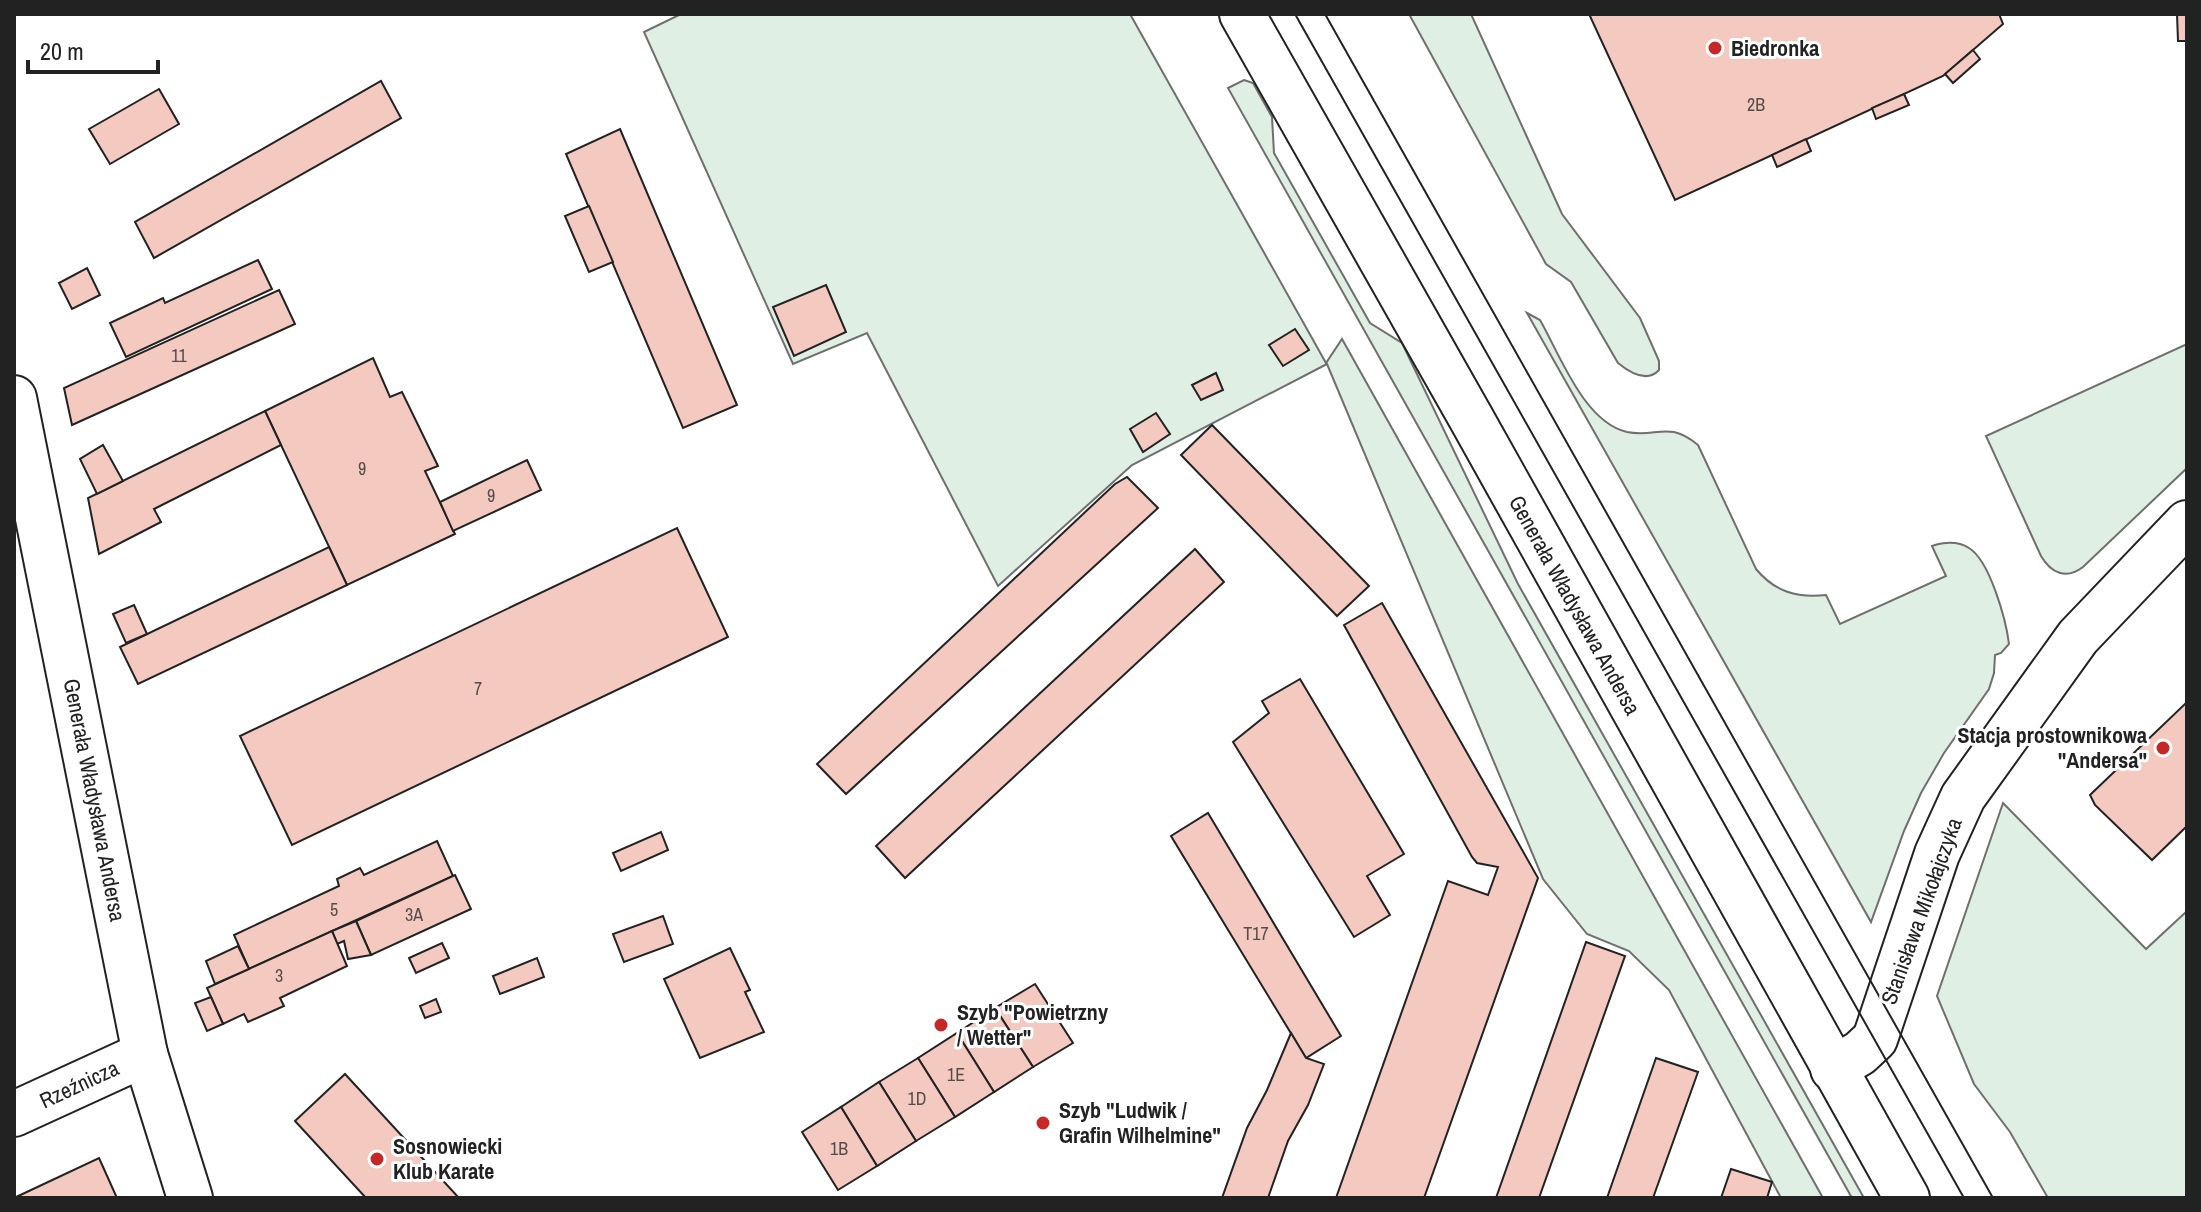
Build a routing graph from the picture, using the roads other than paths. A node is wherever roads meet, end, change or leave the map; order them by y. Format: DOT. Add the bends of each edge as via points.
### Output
graph roads {
  1 [pos="1242,14"];
  2 [pos="14,398"];
  3 [pos="2187,523"];
  4 [pos="28,551"];
  5 [pos="145,1054"];
  6 [pos="1833,1069"];
  7 [pos="14,1114"];
  8 [pos="190,1198"];
  9 [pos="1907,1198"];
  1 -- 6 [label="street, Generała Władysława Andersa"];
  2 -- 4 [label="street, Generała Władysława Andersa"];
  3 -- 6 [label="street, Stanisława Mikołajczyka" via="2078,637 1974,779 1937,854 1875,1039"];
  4 -- 5 [label="street, Generała Władysława Andersa"];
  5 -- 7 [label="street, Rzeźnicza"];
  5 -- 8 [label="street, Generała Władysława Andersa"];
  6 -- 9 [label="street, Generała Władysława Andersa"];
}
